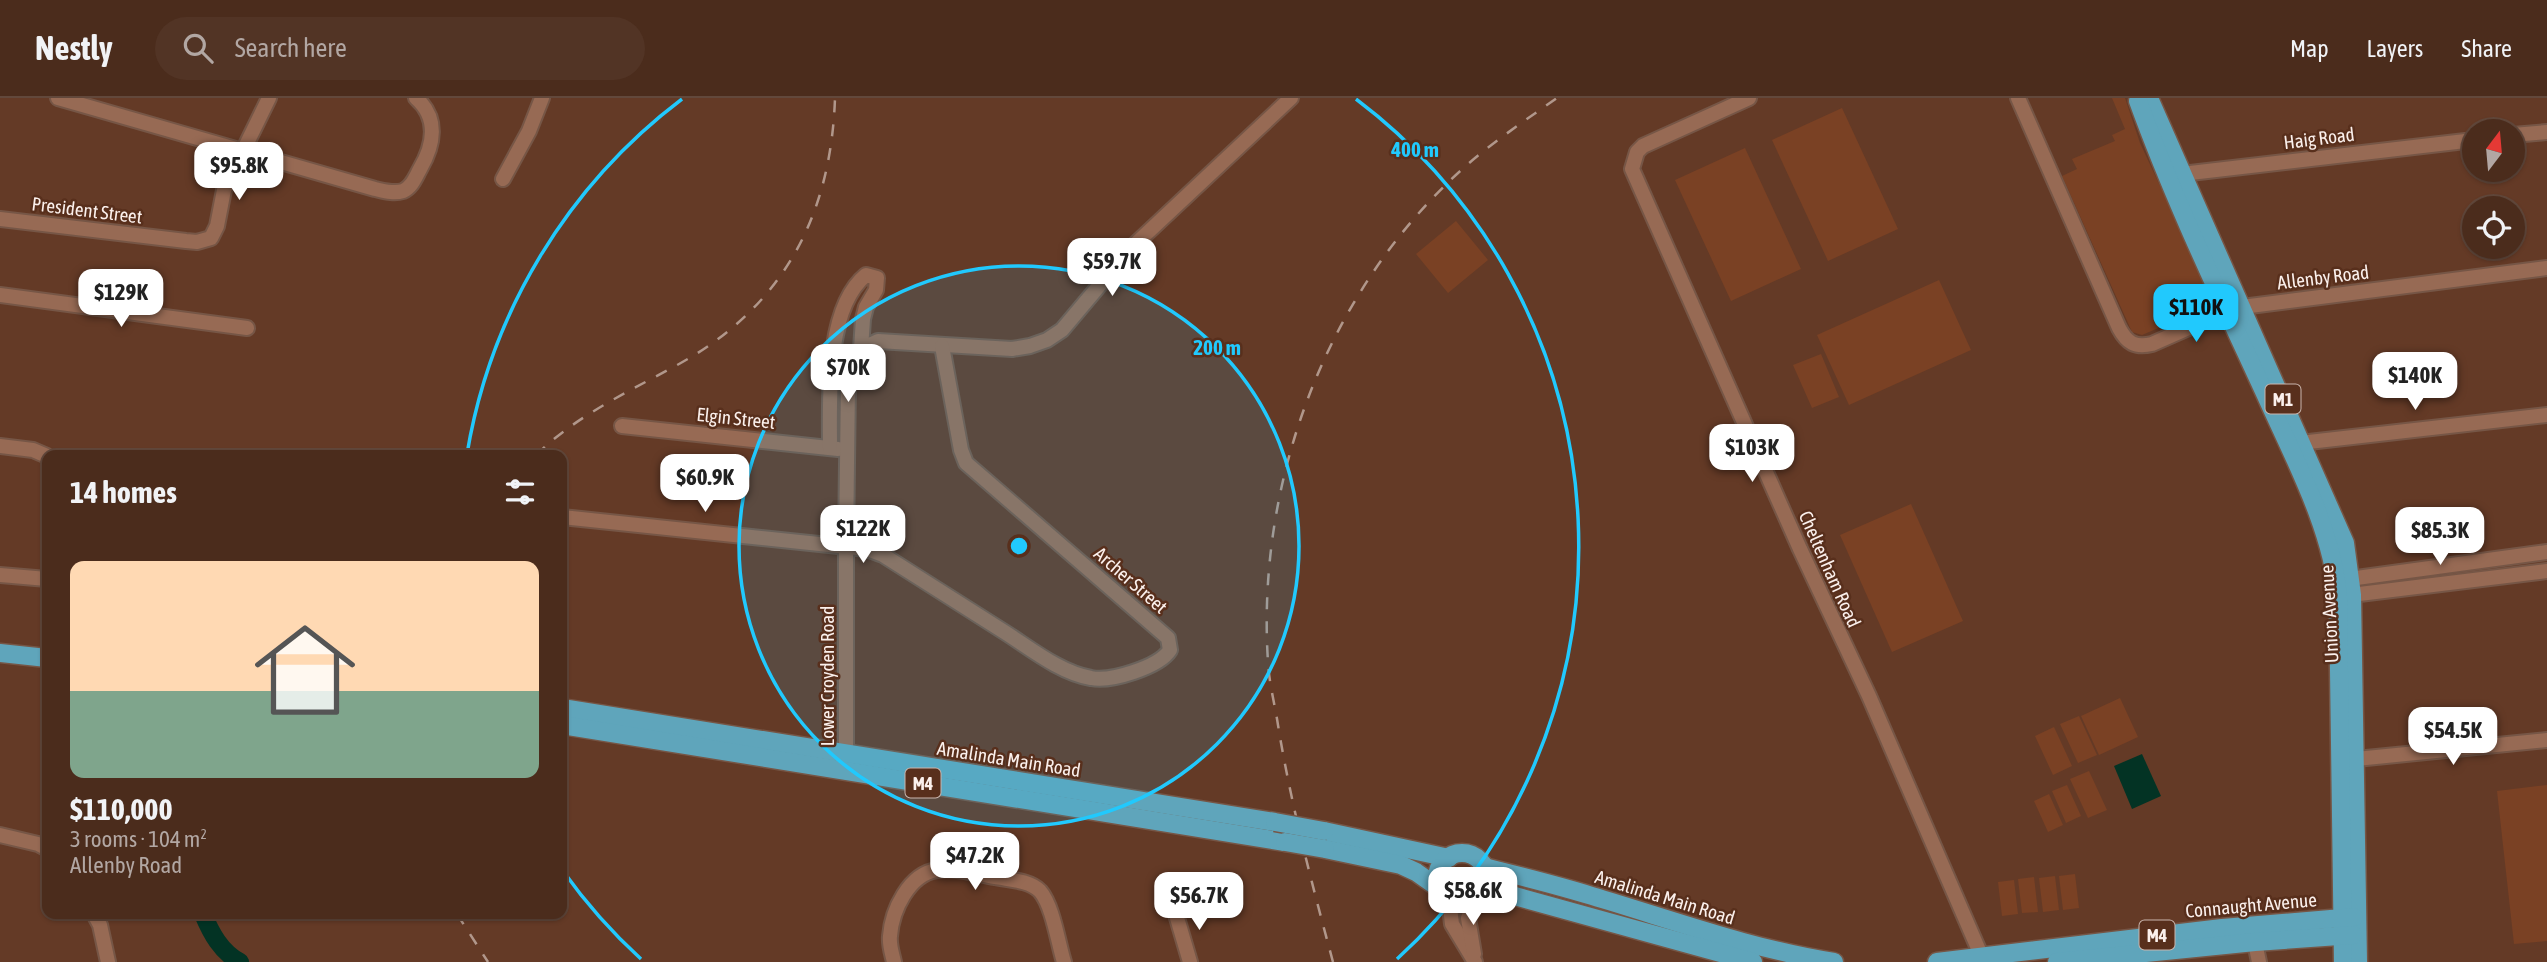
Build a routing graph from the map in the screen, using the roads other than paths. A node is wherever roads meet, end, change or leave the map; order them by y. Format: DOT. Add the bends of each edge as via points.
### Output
graph roads {
  1 [pos="58,98"];
  2 [pos="269,98"];
  3 [pos="416,98"];
  4 [pos="542,98"];
  5 [pos="1292,98"];
  6 [pos="1749,98"];
  7 [pos="2018,98"];
  8 [pos="2137,98"];
  9 [pos="2149,98"];
  10 [pos="102,103"];
  11 [pos="2547,132"];
  12 [pos="2525,134"];
  13 [pos="2462,141"];
  14 [pos="243,151"];
  15 [pos="2175,175"];
  16 [pos="503,179"];
  17 [pos="0,219"];
  18 [pos="2547,268"];
  19 [pos="0,295"];
  20 [pos="2235,309"];
  21 [pos="247,328"];
  22 [pos="836,335"];
  23 [pos="861,344"];
  24 [pos="942,346"];
  25 [pos="2547,415"];
  26 [pos="622,426"];
  27 [pos="2295,443"];
  28 [pos="0,446"];
  29 [pos="831,448"];
  30 [pos="846,450"];
  31 [pos="42,454"];
  32 [pos="567,517"];
  33 [pos="846,545"];
  34 [pos="2547,552"];
  35 [pos="2547,571"];
  36 [pos="0,575"];
  37 [pos="42,579"];
  38 [pos="2344,588"];
  39 [pos="0,653"];
  40 [pos="42,657"];
  41 [pos="567,709"];
  42 [pos="567,726"];
  43 [pos="2547,740"];
  44 [pos="2347,760"];
  45 [pos="846,762"];
  46 [pos="0,835"];
  47 [pos="1324,840"];
  48 [pos="42,846"];
  49 [pos="1449,858"];
  50 [pos="1484,866"];
  51 [pos="1444,894"];
  52 [pos="1479,897"];
  53 [pos="1175,911"];
  54 [pos="2350,917"];
  55 [pos="97,919"];
  56 [pos="2253,933"];
  57 [pos="2350,935"];
  58 [pos="1983,959"];
  59 [pos="108,962"];
  60 [pos="894,962"];
  61 [pos="1064,962"];
  62 [pos="1190,962"];
  63 [pos="1476,962"];
  64 [pos="1753,962"];
  65 [pos="1834,962"];
  66 [pos="1937,962"];
  67 [pos="2057,962"];
  68 [pos="2259,962"];
  69 [pos="2343,962"];
  70 [pos="2358,962"];
  1 -- 10 [label="street"];
  2 -- 14 [label="street"];
  3 -- 14 [label="street" via="430,117 432,142 411,185 399,192"];
  4 -- 16 [label="street"];
  5 -- 24 [label="street" via="1130,249 1062,330 1047,340 1012,349"];
  6 -- 58 [label="street, Cheltenham Road" via="1643,146 1632,169"];
  7 -- 20 [label="street, Allenby Road" via="2126,340 2141,347 2152,344"];
  8 -- 15 [label="main road, Union Avenue / M1"];
  9 -- 15 [label="main road, Union Avenue / M1"];
  10 -- 14 [label="street"];
  11 -- 12 [label="street"];
  13 -- 15 [label="street, Haig Road"];
  14 -- 17 [label="street, President Street" via="224,190 217,226 205,241"];
  15 -- 20 [label="main road, Union Avenue / M1"];
  18 -- 20 [label="street, Allenby Road"];
  19 -- 21 [label="street"];
  20 -- 27 [label="main road, Union Avenue / M1"];
  22 -- 23 [label="street"];
  22 -- 23 [label="street, Lower Croyden Road" via="855,286 872,275 878,285 866,307"];
  22 -- 29 [label="street, Lower Croyden Road" via="830,383"];
  23 -- 24 [label="street"];
  23 -- 30 [label="street, Lower Croyden Road" via="850,373"];
  24 -- 33 [label="street, Archer Street" via="965,463 1159,629 1168,638 1170,650 1153,665 1123,675 1087,677 1046,659 875,551"];
  25 -- 27 [label="street"];
  26 -- 29 [label="street, Elgin Street"];
  27 -- 38 [label="main road, Union Avenue / M1"];
  28 -- 31 [label="street"];
  29 -- 30 [label="street, Elgin Street"];
  30 -- 33 [label="street, Lower Croyden Road"];
  32 -- 33 [label="street"];
  33 -- 45 [label="street, Lower Croyden Road"];
  34 -- 38 [label="street"];
  35 -- 38 [label="street"];
  36 -- 37 [label="street"];
  38 -- 44 [label="main road, Union Avenue / M1"];
  39 -- 40 [label="main road"];
  41 -- 45 [label="main road, Amalinda Main Road / M4"];
  42 -- 45 [label="main road, Amalinda Main Road / M4"];
  43 -- 44 [label="street"];
  44 -- 54 [label="main road, Union Avenue / M1"];
  45 -- 47 [label="main road, Amalinda Main Road / M4, bridge" via="1285,842"];
  45 -- 47 [label="main road, Amalinda Main Road / M4, bridge" via="1275,822"];
  46 -- 48 [label="street"];
  47 -- 49 [label="main road, Amalinda Main Road / M4"];
  47 -- 51 [label="main road, Amalinda Main Road / M4" via="1401,865"];
  49 -- 50 [label="main road, Amalinda Main Road / M4" via="1472,856"];
  49 -- 51 [label="main road" via="1438,875"];
  50 -- 52 [label="main road" via="1487,881"];
  50 -- 65 [label="main road, Amalinda Main Road / M4" via="1740,943"];
  51 -- 52 [label="main road, Amalinda Main Road" via="1463,903"];
  51 -- 63 [label="street" via="1452,924"];
  52 -- 63 [label="street" via="1468,918"];
  52 -- 64 [label="main road, Amalinda Main Road" via="1511,895"];
  53 -- 62 [label="street"];
  54 -- 56 [label="main road, Connaught Avenue / M4"];
  54 -- 57 [label="main road, M1"];
  55 -- 59 [label="street"];
  56 -- 57 [label="main road, Connaught Avenue / M4"];
  56 -- 58 [label="main road, Connaught Avenue / M4"];
  56 -- 67 [label="main road, Connaught Avenue / M4"];
  56 -- 68 [label="street"];
  57 -- 69 [label="main road, M1"];
  57 -- 70 [label="main road, M1"];
  58 -- 66 [label="main road, M4"];
  60 -- 61 [label="street" via="891,926 903,897 922,875 948,870 1024,883 1038,890 1047,903"];
}
